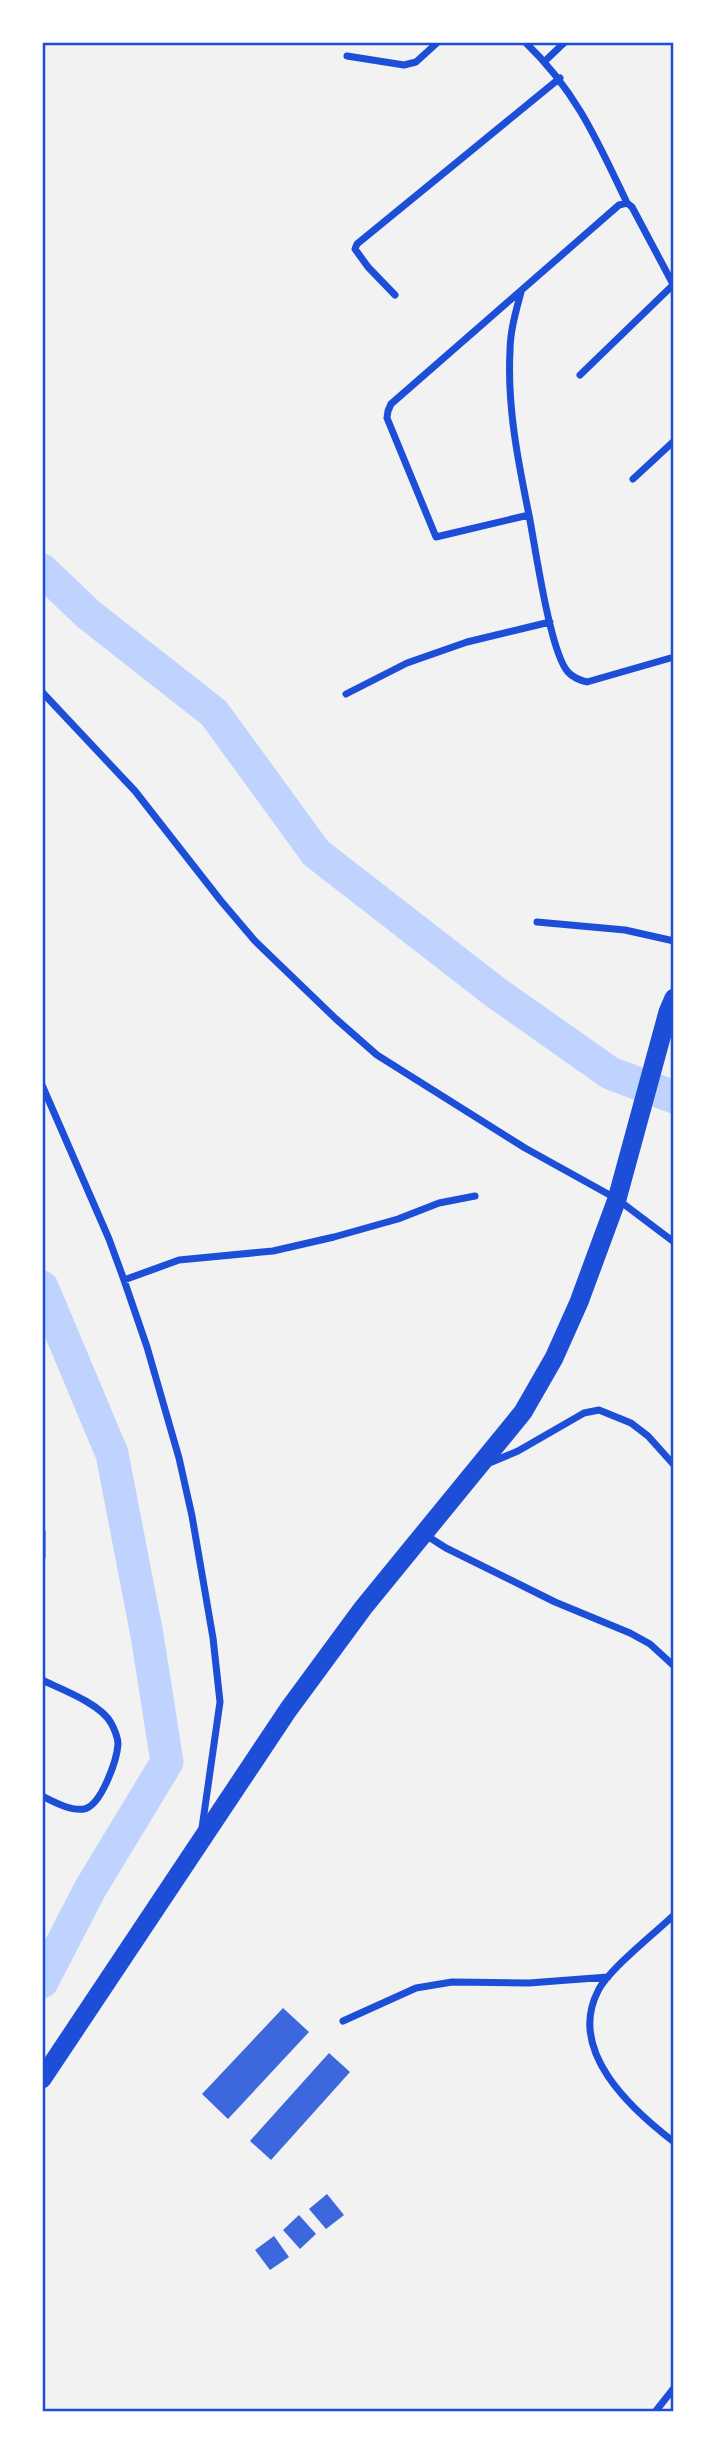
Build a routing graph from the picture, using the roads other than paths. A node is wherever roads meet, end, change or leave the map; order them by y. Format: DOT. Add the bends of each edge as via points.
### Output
graph roads {
  1 [pos="438,42"];
  2 [pos="525,42"];
  3 [pos="565,42"];
  4 [pos="347,56"];
  5 [pos="545,61"];
  6 [pos="559,78"];
  7 [pos="627,203"];
  8 [pos="674,286"];
  9 [pos="521,292"];
  10 [pos="395,295"];
  11 [pos="580,374"];
  12 [pos="674,441"];
  13 [pos="633,479"];
  14 [pos="529,515"];
  15 [pos="550,622"];
  16 [pos="674,657"];
  17 [pos="42,692"];
  18 [pos="346,694"];
  19 [pos="537,922"];
  20 [pos="674,942"];
  21 [pos="674,998"];
  22 [pos="42,1085"];
  23 [pos="475,1196"];
  24 [pos="617,1199"];
  25 [pos="674,1242"];
  26 [pos="124,1280"];
  27 [pos="674,1465"];
  28 [pos="478,1468"];
  29 [pos="42,1532"];
  30 [pos="423,1533"];
  31 [pos="42,1557"];
  32 [pos="674,1666"];
  33 [pos="42,1680"];
  34 [pos="42,1796"];
  35 [pos="201,1841"];
  36 [pos="674,1915"];
  37 [pos="608,1977"];
  38 [pos="343,2021"];
  39 [pos="42,2079"];
  40 [pos="674,2142"];
  41 [pos="674,2388"];
  42 [pos="654,2412"];
  1 -- 4 [label="street" via="416,62 404,65"];
  2 -- 5 [label="street"];
  3 -- 5 [label="street"];
  5 -- 6 [label="street"];
  6 -- 7 [label="street" via="588,121"];
  6 -- 10 [label="street" via="357,244 355,249 368,267"];
  7 -- 8 [label="street"];
  7 -- 9 [label="street" via="602,218"];
  8 -- 11 [label="street"];
  9 -- 14 [label="street" via="510,372 516,452"];
  9 -- 14 [label="street" via="391,404 387,418 436,537"];
  12 -- 13 [label="street"];
  14 -- 15 [label="street"];
  15 -- 16 [label="street" via="562,663 578,679 596,680"];
  15 -- 18 [label="street" via="455,646 407,663"];
  17 -- 24 [label="street" via="135,792 255,941 335,1019 377,1055 525,1148"];
  19 -- 20 [label="street" via="625,930"];
  21 -- 24 [label="highway"];
  22 -- 26 [label="street"];
  23 -- 26 [label="street" via="334,1237 273,1251 179,1260"];
  24 -- 25 [label="street"];
  24 -- 28 [label="highway" via="554,1359 523,1412"];
  26 -- 35 [label="street" via="179,1458 214,1638 220,1702"];
  27 -- 28 [label="street" via="631,1423 599,1410 584,1413"];
  28 -- 30 [label="highway"];
  29 -- 31 [label="street"];
  30 -- 32 [label="street" via="555,1602 630,1633"];
  30 -- 35 [label="highway" via="288,1710"];
  33 -- 34 [label="street" via="103,1712 118,1742 114,1764 94,1804 75,1808"];
  35 -- 39 [label="highway"];
  36 -- 37 [label="street"];
  37 -- 38 [label="street" via="452,1982 416,1989"];
  37 -- 40 [label="street" via="592,2006 596,2058 609,2081"];
  41 -- 42 [label="street"];
}
